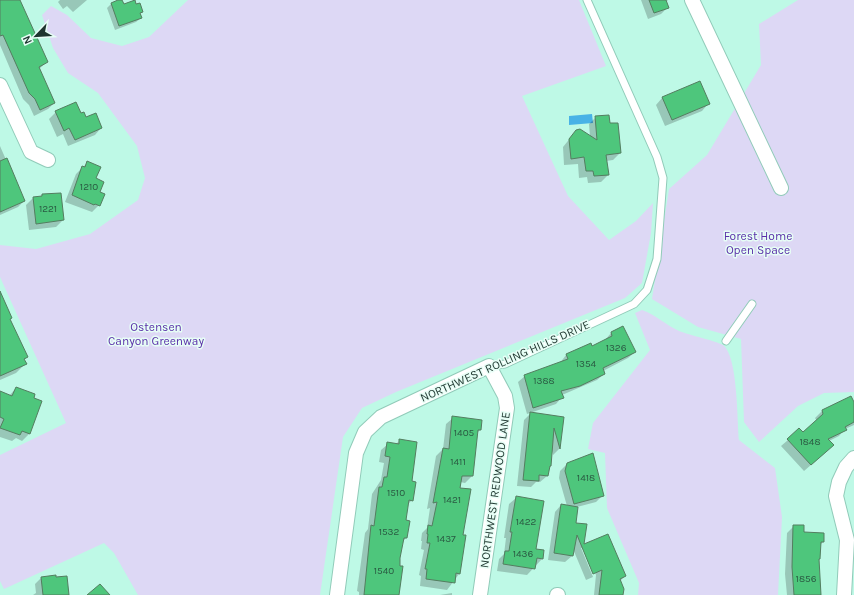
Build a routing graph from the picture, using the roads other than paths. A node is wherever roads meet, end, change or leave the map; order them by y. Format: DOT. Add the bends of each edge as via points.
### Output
graph roads {
  1 [pos="587,0"];
  2 [pos="692,0"];
  3 [pos="0,85"];
  4 [pos="48,160"];
  5 [pos="781,188"];
  6 [pos="752,304"];
  7 [pos="726,341"];
  8 [pos="489,366"];
  9 [pos="854,458"];
  10 [pos="337,595"];
  11 [pos="483,595"];
  12 [pos="844,595"];
  1 -- 8 [label="lane, NORTHWEST ROLLING HILLS DRIVE" via="657,157 662,178 658,259 647,290 634,304 505,364"];
  2 -- 5 [label="street"];
  3 -- 4 [label="street" via="31,152"];
  6 -- 7 [label="lane"];
  8 -- 10 [label="street, NORTHWEST ROLLING HILLS DRIVE" via="380,417 365,432 356,452"];
  8 -- 11 [label="street, NORTHWEST REDWOOD LANE" via="505,396 507,408"];
  9 -- 12 [label="street" via="841,477 836,496 847,540"];
}
